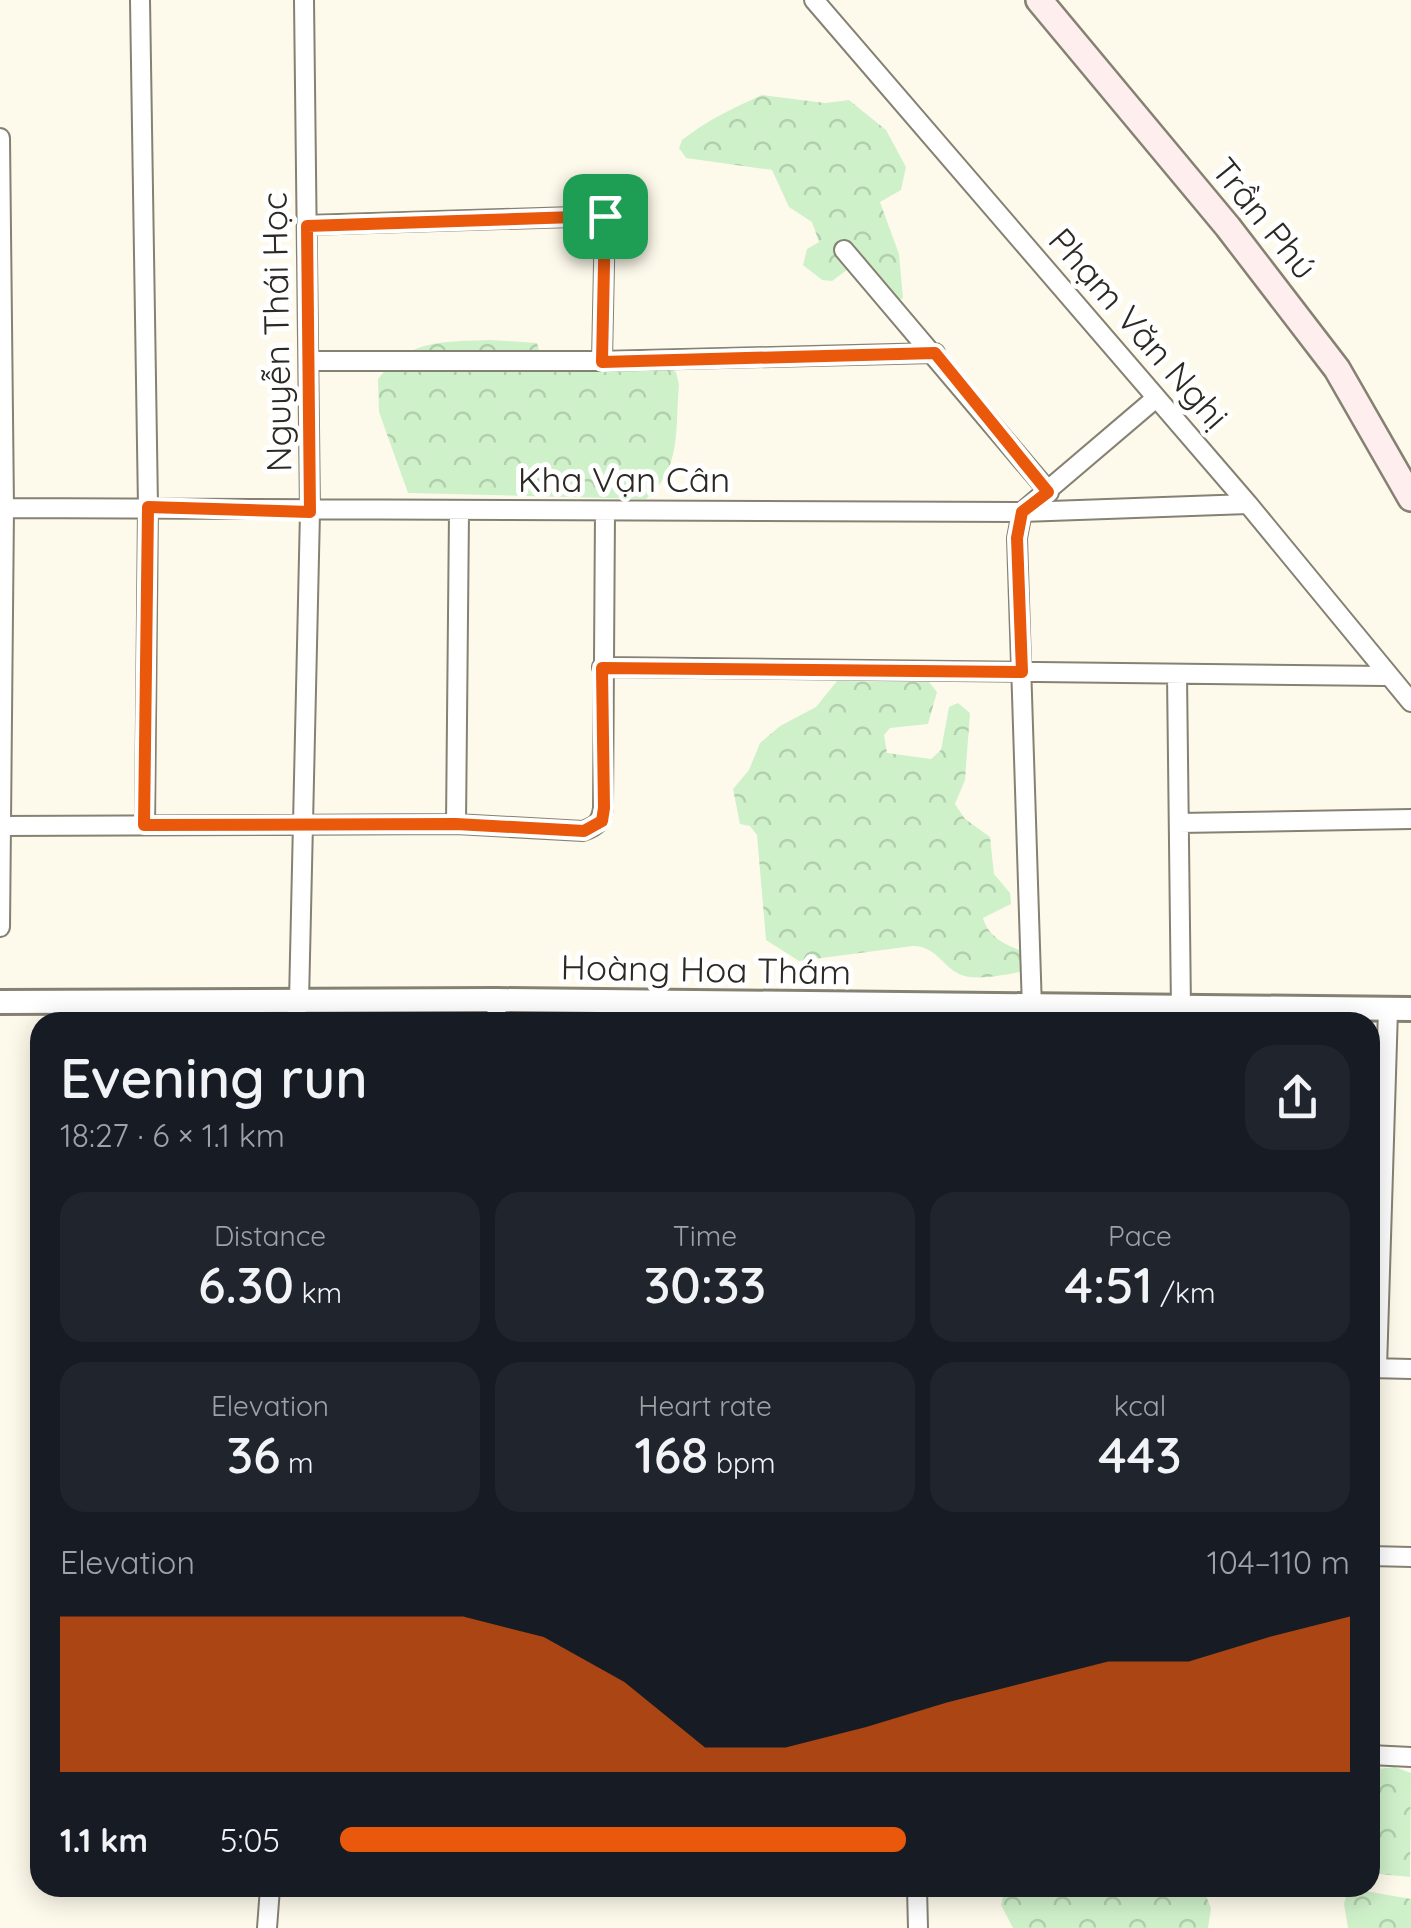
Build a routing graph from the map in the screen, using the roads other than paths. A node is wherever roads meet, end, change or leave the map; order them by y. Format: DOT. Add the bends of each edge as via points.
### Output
graph roads {
  1 [pos="140,0"];
  2 [pos="304,0"];
  3 [pos="814,0"];
  4 [pos="1039,0"];
  5 [pos="0,138"];
  6 [pos="307,226"];
  7 [pos="844,250"];
  8 [pos="935,353"];
  9 [pos="309,361"];
  10 [pos="602,362"];
  11 [pos="1156,398"];
  12 [pos="1048,492"];
  13 [pos="1411,498"];
  14 [pos="1248,504"];
  15 [pos="148,507"];
  16 [pos="2,508"];
  17 [pos="310,512"];
  18 [pos="459,512"];
  19 [pos="605,512"];
  20 [pos="1022,512"];
  21 [pos="602,668"];
  22 [pos="1022,672"];
  23 [pos="1177,675"];
  24 [pos="1386,676"];
  25 [pos="1411,702"];
  26 [pos="1411,818"];
  27 [pos="1179,823"];
  28 [pos="456,824"];
  29 [pos="144,825"];
  30 [pos="303,825"];
  31 [pos="1,826"];
  32 [pos="0,926"];
  33 [pos="0,1002"];
  34 [pos="1032,1008"];
  35 [pos="1181,1009"];
  36 [pos="1400,1009"];
  37 [pos="296,1012"];
  38 [pos="497,1012"];
  39 [pos="965,1012"];
  40 [pos="1380,1182"];
  41 [pos="1380,1368"];
  42 [pos="1411,1369"];
  43 [pos="1380,1556"];
  44 [pos="1411,1557"];
  45 [pos="1380,1755"];
  46 [pos="1411,1757"];
  47 [pos="269,1897"];
  48 [pos="917,1897"];
  49 [pos="267,1928"];
  50 [pos="918,1928"];
  1 -- 15 [label="street"];
  2 -- 6 [label="street, Nguyễn Thái Học"];
  3 -- 11 [label="street, Phạm Văn Nghị"];
  4 -- 13 [label="main road, Trần Phú" via="1293,310 1337,369"];
  5 -- 16 [label="street"];
  6 -- 9 [label="street, Nguyễn Thái Học"];
  6 -- 10 [label="street" via="605,216"];
  7 -- 8 [label="street"];
  8 -- 10 [label="street"];
  8 -- 12 [label="street"];
  9 -- 10 [label="street"];
  9 -- 17 [label="street, Nguyễn Thái Học"];
  11 -- 12 [label="street"];
  11 -- 14 [label="street, Phạm Văn Nghị"];
  12 -- 20 [label="street"];
  14 -- 20 [label="street, Kha Vạn Cân"];
  14 -- 24 [label="street, Phạm Văn Nghị"];
  15 -- 16 [label="street, Kha Vạn Cân"];
  15 -- 17 [label="street, Kha Vạn Cân"];
  15 -- 29 [label="street"];
  16 -- 31 [label="street"];
  17 -- 18 [label="street, Kha Vạn Cân"];
  17 -- 30 [label="street, Nguyễn Thái Học"];
  18 -- 19 [label="street, Kha Vạn Cân"];
  18 -- 28 [label="street"];
  19 -- 20 [label="street, Kha Vạn Cân"];
  19 -- 21 [label="street"];
  20 -- 22 [label="street"];
  21 -- 22 [label="street"];
  21 -- 28 [label="street" via="602,821 584,831"];
  22 -- 23 [label="street"];
  22 -- 34 [label="street"];
  23 -- 24 [label="street"];
  23 -- 27 [label="street"];
  24 -- 25 [label="street, Phạm Văn Nghị"];
  26 -- 27 [label="street"];
  27 -- 35 [label="street"];
  28 -- 30 [label="street"];
  29 -- 30 [label="street"];
  29 -- 31 [label="street"];
  30 -- 37 [label="street, Nguyễn Thái Học"];
  31 -- 32 [label="street"];
  33 -- 37 [label="street, Hoàng Hoa Thám"];
  34 -- 35 [label="street, Hoàng Hoa Thám"];
  34 -- 39 [label="street, Hoàng Hoa Thám"];
  35 -- 36 [label="street, Hoàng Hoa Thám"];
  36 -- 40 [label="street"];
  37 -- 38 [label="street, Hoàng Hoa Thám"];
  41 -- 42 [label="street"];
  43 -- 44 [label="street"];
  45 -- 46 [label="street"];
  47 -- 49 [label="street"];
  48 -- 50 [label="street"];
}
